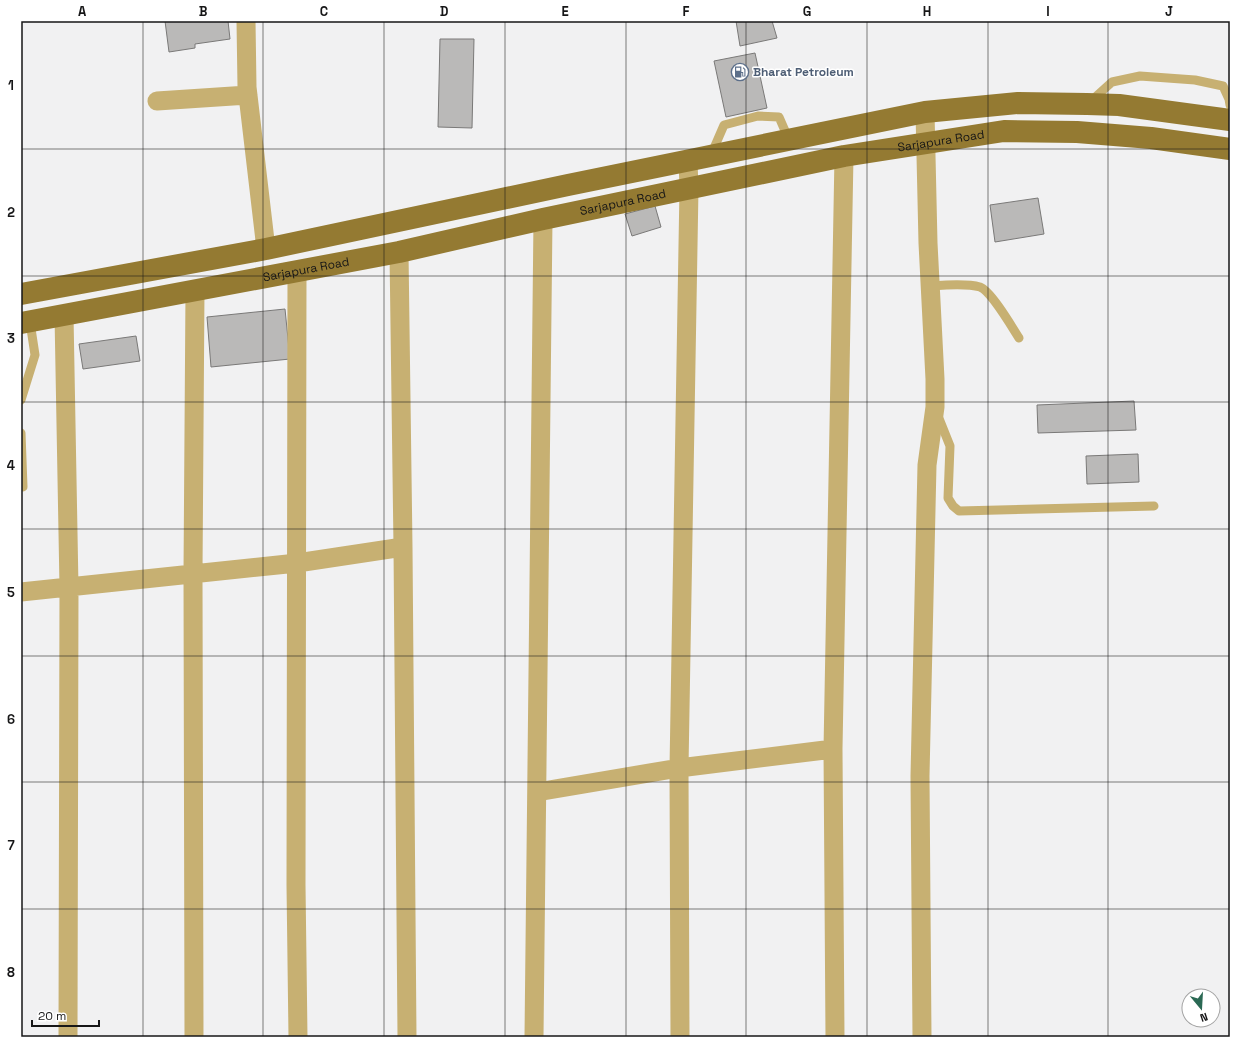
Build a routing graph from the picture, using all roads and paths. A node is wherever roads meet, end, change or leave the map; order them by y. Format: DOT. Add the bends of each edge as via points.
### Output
graph roads {
  1 [pos="246,21"];
  2 [pos="248,95"];
  3 [pos="157,101"];
  4 [pos="1087,104"];
  5 [pos="1230,105"];
  6 [pos="925,112"];
  7 [pos="1230,120"];
  8 [pos="789,140"];
  9 [pos="925,143"];
  10 [pos="1230,149"];
  11 [pos="710,156"];
  12 [pos="844,156"];
  13 [pos="688,161"];
  14 [pos="689,188"];
  15 [pos="542,219"];
  16 [pos="266,249"];
  17 [pos="399,252"];
  18 [pos="297,271"];
  19 [pos="930,286"];
  20 [pos="195,290"];
  21 [pos="21,294"];
  22 [pos="64,315"];
  23 [pos="26,322"];
  24 [pos="1019,338"];
  25 [pos="21,400"];
  26 [pos="935,407"];
  27 [pos="21,433"];
  28 [pos="23,487"];
  29 [pos="1154,506"];
  30 [pos="404,547"];
  31 [pos="297,562"];
  32 [pos="193,573"];
  33 [pos="69,587"];
  34 [pos="21,592"];
  35 [pos="833,750"];
  36 [pos="680,768"];
  37 [pos="537,792"];
  38 [pos="68,1037"];
  39 [pos="194,1037"];
  40 [pos="298,1037"];
  41 [pos="407,1037"];
  42 [pos="534,1037"];
  43 [pos="680,1037"];
  44 [pos="835,1037"];
  45 [pos="922,1037"];
  1 -- 2 [label="street"];
  2 -- 3 [label="street"];
  2 -- 16 [label="street"];
  4 -- 5 [label="lane" via="1112,82 1140,76 1195,80 1223,86"];
  4 -- 6 [label="main road" via="1018,102"];
  4 -- 7 [label="main road" via="1119,105"];
  6 -- 8 [label="main road"];
  6 -- 9 [label="street"];
  8 -- 11 [label="main road"];
  8 -- 11 [label="lane" via="779,117 758,116 724,125"];
  9 -- 10 [label="main road, Sarjapura Road" via="1004,131 1077,132 1151,138"];
  9 -- 12 [label="main road, Sarjapura Road"];
  9 -- 19 [label="street"];
  11 -- 13 [label="main road"];
  12 -- 14 [label="main road, Sarjapura Road"];
  12 -- 35 [label="street"];
  13 -- 14 [label="street"];
  13 -- 16 [label="main road"];
  14 -- 15 [label="main road, Sarjapura Road"];
  14 -- 36 [label="street"];
  15 -- 17 [label="main road, Sarjapura Road"];
  15 -- 37 [label="street"];
  16 -- 21 [label="main road"];
  17 -- 18 [label="main road, Sarjapura Road"];
  17 -- 30 [label="street"];
  18 -- 20 [label="main road, Sarjapura Road"];
  18 -- 31 [label="street"];
  19 -- 24 [label="lane" via="957,284 981,287 996,302"];
  19 -- 26 [label="street"];
  20 -- 22 [label="main road, Sarjapura Road"];
  20 -- 32 [label="street"];
  22 -- 23 [label="main road, Sarjapura Road"];
  22 -- 33 [label="street"];
  23 -- 25 [label="lane" via="35,355"];
  26 -- 29 [label="lane" via="950,446 948,498 959,511"];
  26 -- 45 [label="street" via="927,465 920,776"];
  27 -- 28 [label="lane"];
  30 -- 31 [label="street"];
  30 -- 41 [label="street"];
  31 -- 32 [label="street"];
  31 -- 40 [label="street"];
  32 -- 33 [label="street"];
  32 -- 39 [label="street"];
  33 -- 34 [label="street"];
  33 -- 38 [label="street"];
  35 -- 36 [label="street"];
  35 -- 44 [label="street"];
  36 -- 37 [label="street"];
  36 -- 43 [label="street"];
  37 -- 42 [label="street"];
}
